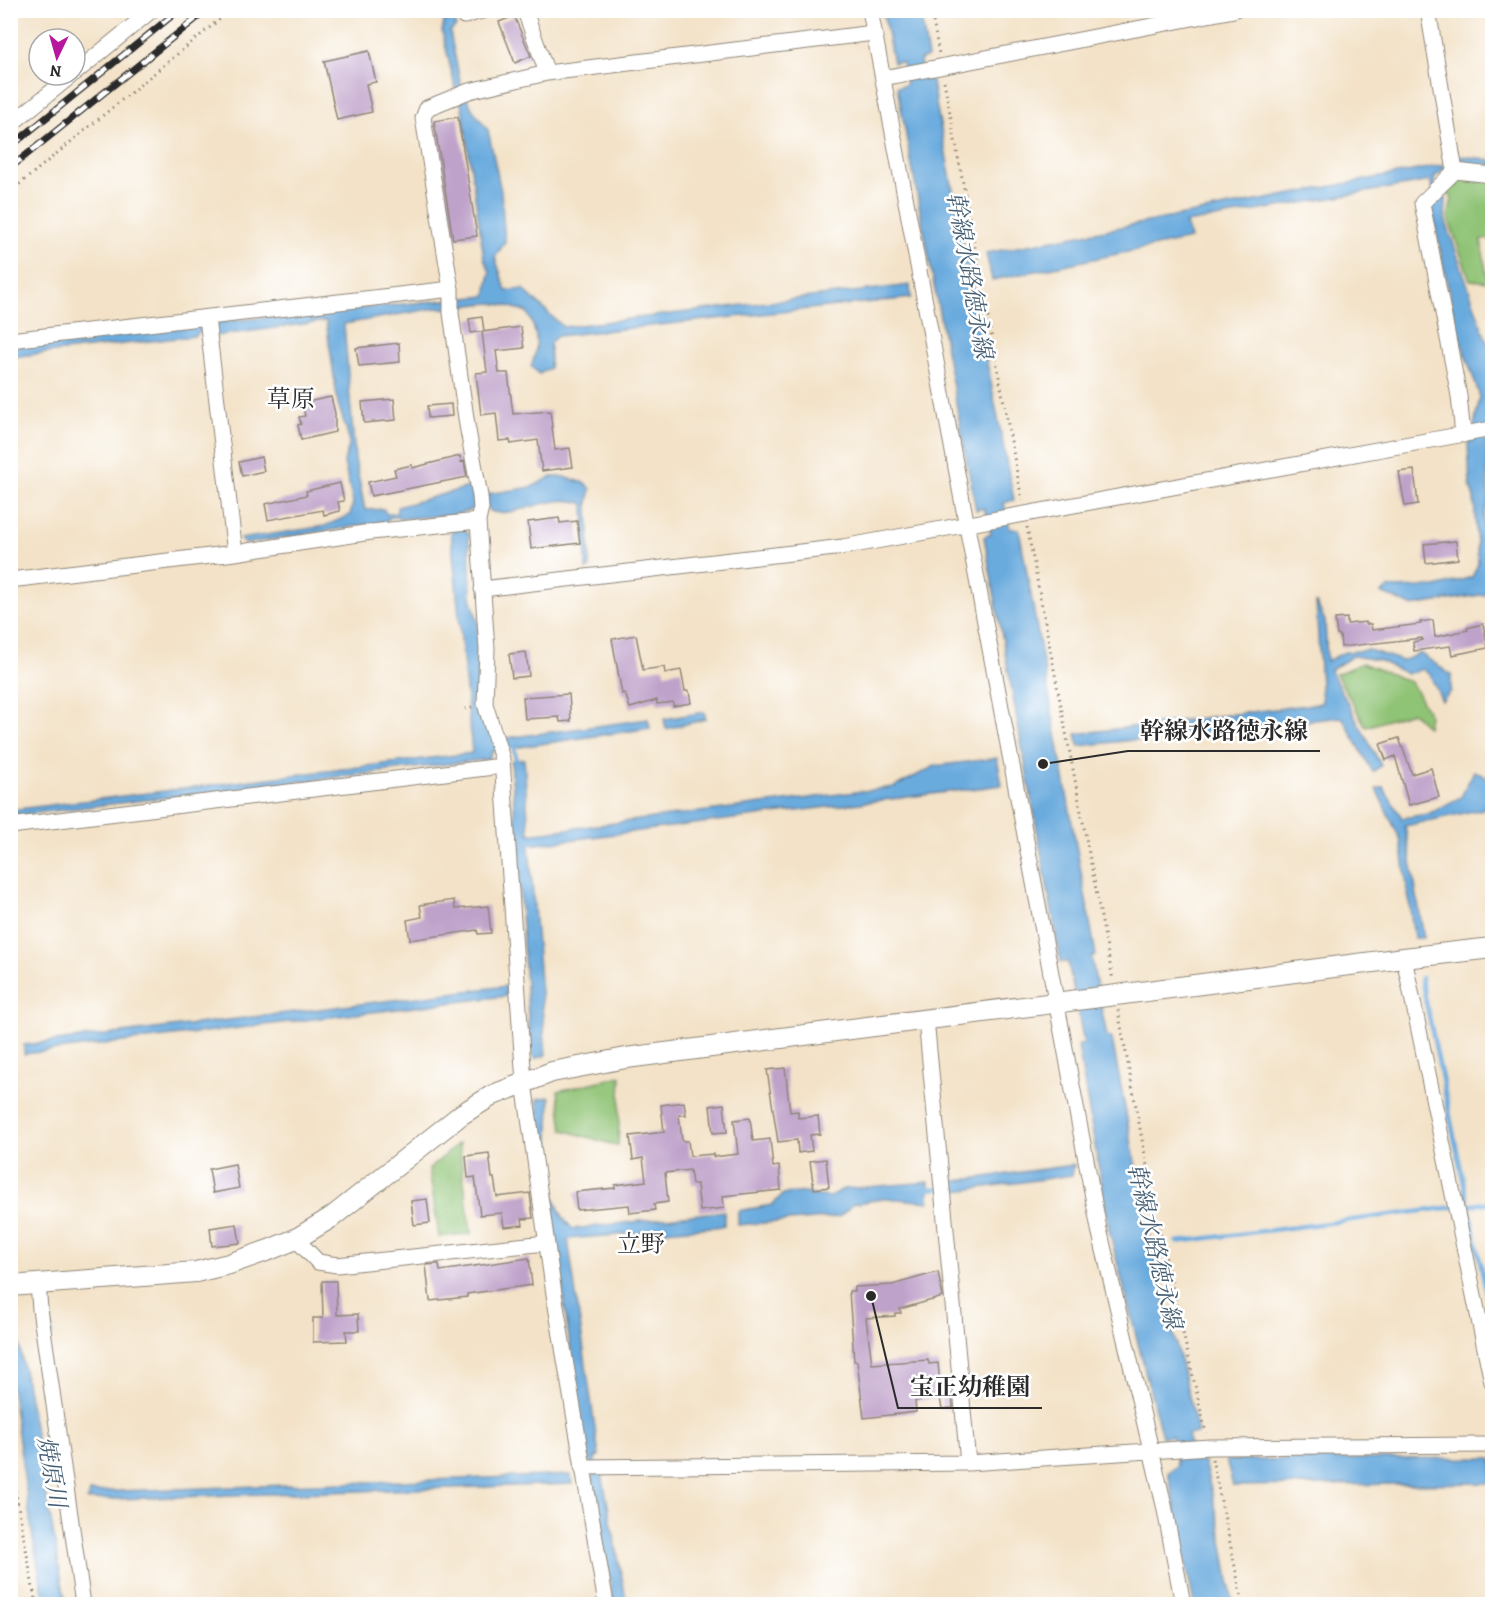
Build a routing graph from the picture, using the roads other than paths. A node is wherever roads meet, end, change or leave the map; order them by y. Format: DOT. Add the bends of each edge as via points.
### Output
graph roads {
  1 [pos="152,10"];
  2 [pos="463,10"];
  3 [pos="485,10"];
  4 [pos="522,10"];
  5 [pos="870,10"];
  6 [pos="1234,10"];
  7 [pos="1428,10"];
  8 [pos="874,33"];
  9 [pos="87,63"];
  10 [pos="547,73"];
  11 [pos="883,78"];
  12 [pos="57,87"];
  13 [pos="10,125"];
  14 [pos="1454,164"];
  15 [pos="1492,176"];
  16 [pos="451,289"];
  17 [pos="207,318"];
  18 [pos="10,340"];
  19 [pos="1492,429"];
  20 [pos="1467,434"];
  21 [pos="471,514"];
  22 [pos="966,526"];
  23 [pos="235,553"];
  24 [pos="10,580"];
  25 [pos="482,589"];
  26 [pos="502,766"];
  27 [pos="10,826"];
  28 [pos="1492,948"];
  29 [pos="1404,958"];
  30 [pos="1057,1003"];
  31 [pos="926,1019"];
  32 [pos="524,1083"];
  33 [pos="296,1239"];
  34 [pos="546,1243"];
  35 [pos="24,1285"];
  36 [pos="1492,1382"];
  37 [pos="1492,1445"];
  38 [pos="1152,1452"];
  39 [pos="968,1463"];
  40 [pos="582,1467"];
  41 [pos="84,1605"];
  42 [pos="606,1605"];
  43 [pos="1182,1605"];
  1 -- 9 [label="street"];
  2 -- 3 [label="street" via="464,16"];
  4 -- 10 [label="street"];
  5 -- 8 [label="street"];
  6 -- 11 [label="street"];
  7 -- 14 [label="street"];
  8 -- 10 [label="street"];
  8 -- 11 [label="street"];
  10 -- 16 [label="street" via="462,94 427,108 423,118"];
  11 -- 22 [label="street"];
  12 -- 13 [label="street"];
  14 -- 15 [label="street"];
  14 -- 20 [label="street" via="1422,203"];
  16 -- 17 [label="street"];
  16 -- 21 [label="street" via="467,425"];
  17 -- 18 [label="street"];
  17 -- 23 [label="street"];
  19 -- 20 [label="street"];
  20 -- 22 [label="street"];
  21 -- 23 [label="street"];
  21 -- 25 [label="street"];
  22 -- 25 [label="street" via="843,547"];
  22 -- 30 [label="street"];
  23 -- 24 [label="street"];
  25 -- 26 [label="street" via="487,649 485,704"];
  26 -- 27 [label="street"];
  26 -- 32 [label="street"];
  28 -- 29 [label="street"];
  29 -- 30 [label="street"];
  29 -- 36 [label="street"];
  30 -- 31 [label="street"];
  30 -- 38 [label="street" via="1099,1229"];
  31 -- 32 [label="street" via="626,1058 552,1072"];
  31 -- 39 [label="street"];
  32 -- 33 [label="street" via="493,1095 462,1114 332,1217"];
  32 -- 34 [label="street"];
  33 -- 34 [label="street" via="318,1262 337,1265"];
  33 -- 35 [label="street" via="196,1272"];
  34 -- 40 [label="street"];
  35 -- 41 [label="street" via="42,1321"];
  37 -- 38 [label="street"];
  38 -- 39 [label="street"];
  38 -- 43 [label="street"];
  39 -- 40 [label="street"];
  40 -- 42 [label="street"];
}
